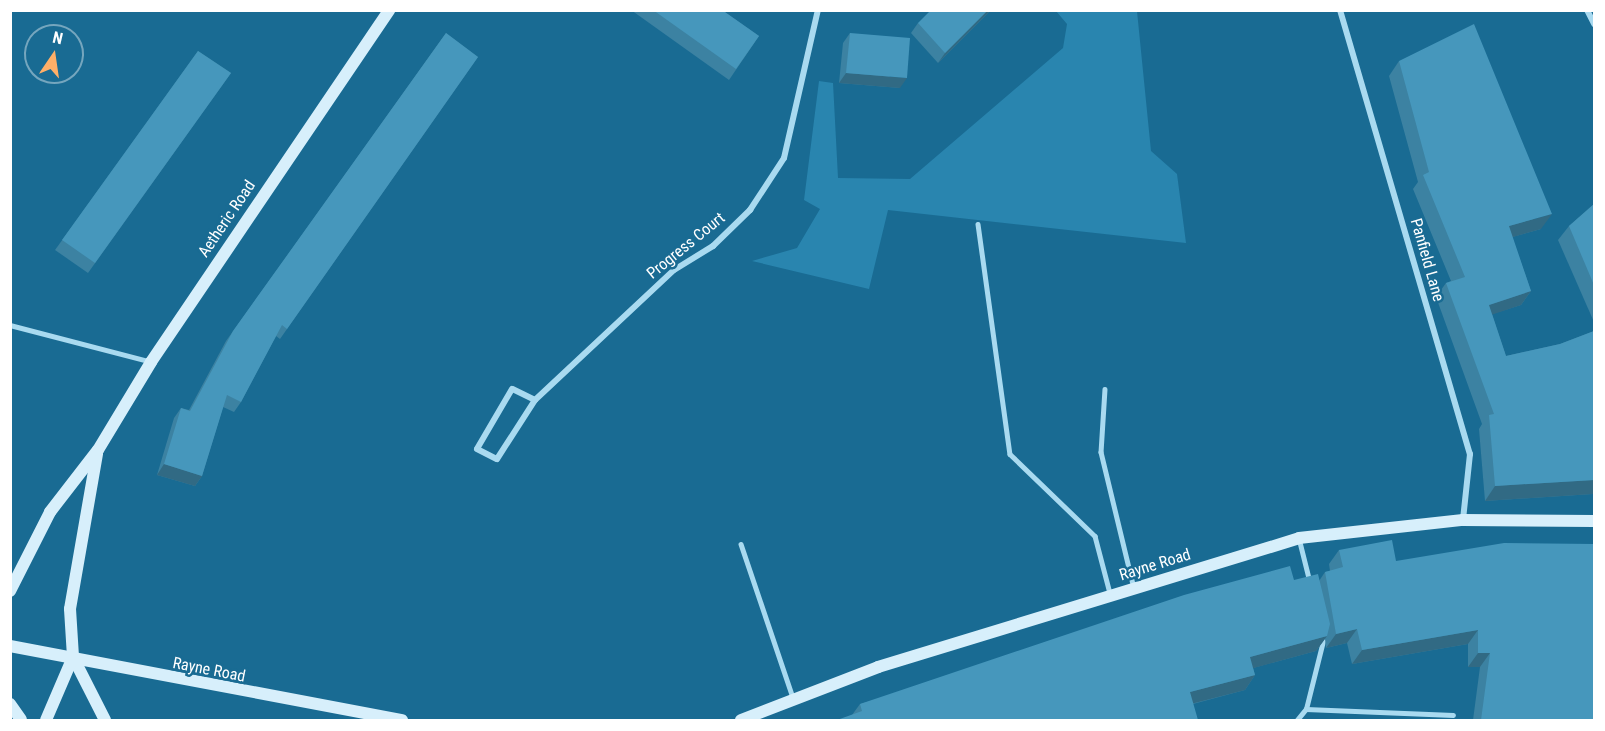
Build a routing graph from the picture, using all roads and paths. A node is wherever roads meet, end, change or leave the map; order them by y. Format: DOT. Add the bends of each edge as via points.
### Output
graph roads {
  1 [pos="389,10"];
  2 [pos="818,10"];
  3 [pos="1340,10"];
  4 [pos="1587,10"];
  5 [pos="1594,24"];
  6 [pos="978,224"];
  7 [pos="10,325"];
  8 [pos="151,362"];
  9 [pos="1106,389"];
  10 [pos="534,400"];
  11 [pos="98,450"];
  12 [pos="1463,520"];
  13 [pos="1594,521"];
  14 [pos="1299,538"];
  15 [pos="741,544"];
  16 [pos="1134,588"];
  17 [pos="10,591"];
  18 [pos="1313,594"];
  19 [pos="1111,596"];
  20 [pos="1321,628"];
  21 [pos="10,646"];
  22 [pos="74,657"];
  23 [pos="794,701"];
  24 [pos="10,704"];
  25 [pos="1306,709"];
  26 [pos="1453,714"];
  27 [pos="21,720"];
  28 [pos="46,720"];
  29 [pos="105,720"];
  30 [pos="402,720"];
  31 [pos="743,720"];
  32 [pos="1297,720"];
  1 -- 8 [label="main road, Aetheric Road"];
  2 -- 10 [label="street, Progress Court" via="784,158 750,210 713,246 674,270"];
  3 -- 12 [label="street, Panfield Lane" via="1470,454"];
  4 -- 5 [label="street"];
  6 -- 19 [label="lane" via="1010,454 1095,536"];
  7 -- 8 [label="lane"];
  8 -- 11 [label="main road, Aetheric Road"];
  9 -- 16 [label="lane" via="1101,452"];
  10 -- 10 [label="street, Progress Court" via="512,389 477,449 497,459"];
  11 -- 17 [label="main road, Aetheric Road" via="50,512"];
  11 -- 22 [label="main road, Aetheric Road" via="70,609"];
  12 -- 13 [label="main road, Rayne Road"];
  12 -- 14 [label="main road, Rayne Road"];
  14 -- 16 [label="main road, Rayne Road"];
  14 -- 18 [label="lane"];
  15 -- 23 [label="lane"];
  16 -- 19 [label="main road, Rayne Road"];
  19 -- 23 [label="main road, Rayne Road" via="878,667"];
  20 -- 25 [label="lane" via="1324,639"];
  21 -- 22 [label="main road, Rayne Road"];
  22 -- 28 [label="main road"];
  22 -- 29 [label="main road"];
  22 -- 30 [label="main road, Rayne Road" via="212,688"];
  23 -- 31 [label="main road, Rayne Road"];
  24 -- 27 [label="main road"];
  25 -- 26 [label="lane"];
  25 -- 32 [label="lane"];
}
